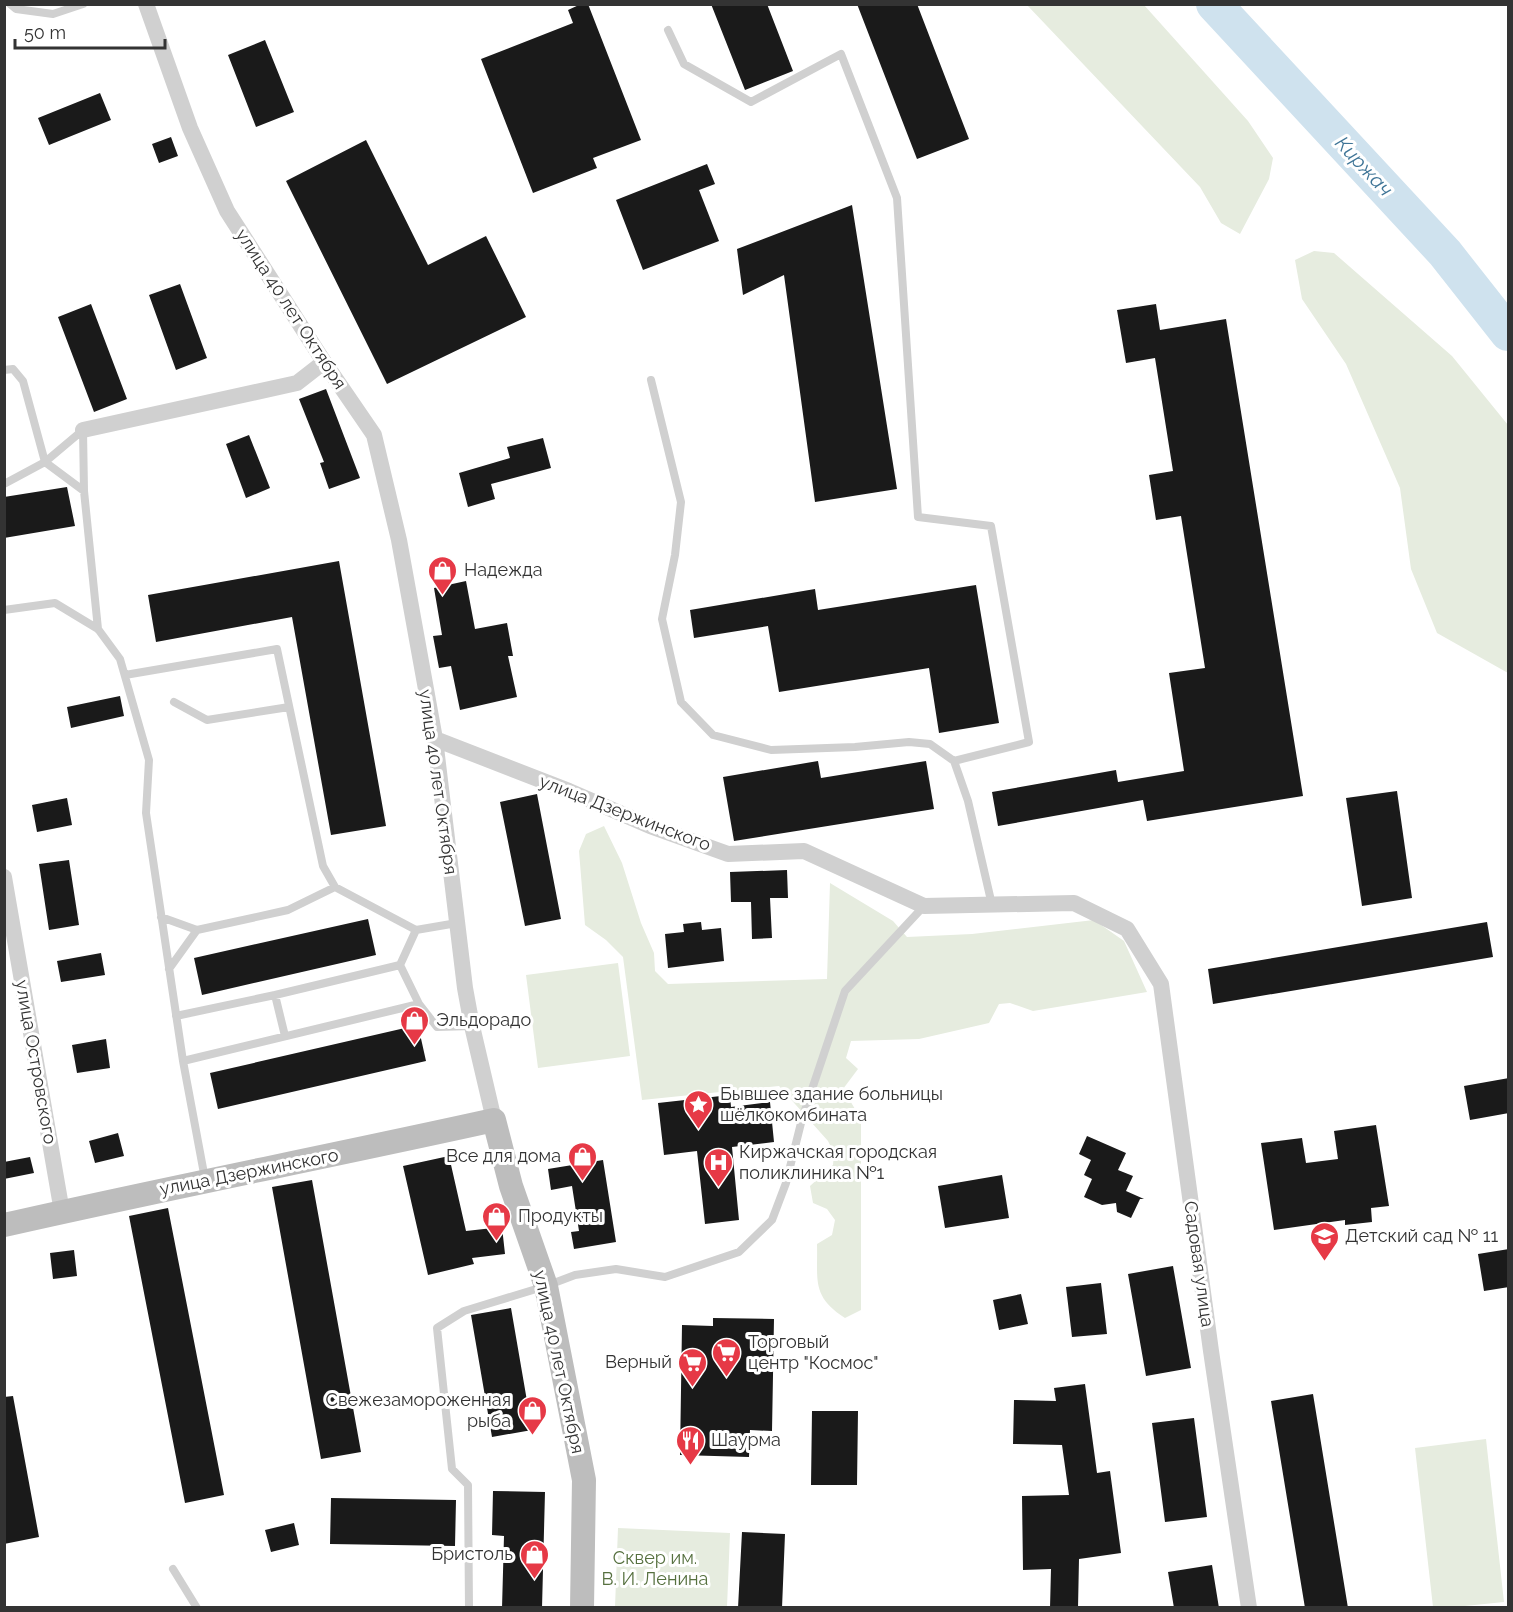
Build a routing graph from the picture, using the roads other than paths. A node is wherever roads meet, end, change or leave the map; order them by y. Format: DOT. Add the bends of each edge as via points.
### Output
graph roads {
  1 [pos="10,4"];
  2 [pos="83,4"];
  3 [pos="146,4"];
  4 [pos="668,30"];
  5 [pos="324,362"];
  6 [pos="4,370"];
  7 [pos="651,380"];
  8 [pos="83,430"];
  9 [pos="45,462"];
  10 [pos="4,484"];
  11 [pos="84,491"];
  12 [pos="4,610"];
  13 [pos="98,629"];
  14 [pos="125,675"];
  15 [pos="174,702"];
  16 [pos="289,706"];
  17 [pos="435,739"];
  18 [pos="954,761"];
  19 [pos="4,877"];
  20 [pos="335,887"];
  21 [pos="992,904"];
  22 [pos="924,906"];
  23 [pos="161,917"];
  24 [pos="457,923"];
  25 [pos="1127,929"];
  26 [pos="197,930"];
  27 [pos="416,930"];
  28 [pos="400,965"];
  29 [pos="169,969"];
  30 [pos="275,995"];
  31 [pos="419,1004"];
  32 [pos="176,1016"];
  33 [pos="472,1026"];
  34 [pos="285,1036"];
  35 [pos="183,1061"];
  36 [pos="494,1120"];
  37 [pos="205,1180"];
  38 [pos="62,1212"];
  39 [pos="4,1225"];
  40 [pos="546,1286"];
  41 [pos="173,1569"];
  42 [pos="197,1608"];
  43 [pos="469,1608"];
  44 [pos="582,1608"];
  45 [pos="1249,1608"];
  1 -- 2 [label="lane" via="15,9 53,14"];
  3 -- 5 [label="street, улица 40 лет Октября" via="190,128 227,211"];
  4 -- 18 [label="lane" via="684,64 751,102 841,54 897,198 918,517 991,526 1029,742"];
  5 -- 8 [label="street" via="297,383"];
  5 -- 17 [label="street, улица 40 лет Октября" via="374,435 399,540"];
  6 -- 9 [label="lane" via="14,369 22,381"];
  7 -- 18 [label="lane" via="681,502 662,619 681,702 713,735 771,750 909,742 930,744"];
  8 -- 9 [label="lane"];
  8 -- 11 [label="lane"];
  9 -- 10 [label="lane"];
  9 -- 11 [label="lane"];
  11 -- 13 [label="lane"];
  12 -- 13 [label="lane" via="55,603"];
  13 -- 14 [label="lane" via="120,659"];
  14 -- 16 [label="lane" via="277,649"];
  14 -- 23 [label="lane" via="149,760 146,813"];
  15 -- 16 [label="lane" via="207,720"];
  16 -- 20 [label="lane" via="323,866"];
  17 -- 22 [label="street, улица Дзержинского" via="728,854 804,851"];
  17 -- 24 [label="street, улица 40 лет Октября"];
  18 -- 21 [label="lane" via="968,801"];
  19 -- 38 [label="street, улица Островского"];
  20 -- 26 [label="lane" via="288,910"];
  20 -- 27 [label="lane"];
  21 -- 22 [label="street, улица Дзержинского"];
  21 -- 25 [label="street, улица Дзержинского" via="1074,903"];
  22 -- 40 [label="lane" via="845,991 772,1220 739,1252 665,1277 616,1269 575,1275"];
  23 -- 26 [label="lane"];
  23 -- 29 [label="lane"];
  24 -- 27 [label="lane"];
  24 -- 33 [label="street, улица 40 лет Октября"];
  25 -- 45 [label="street, Садовая улица" via="1161,984"];
  26 -- 29 [label="lane"];
  27 -- 28 [label="lane"];
  28 -- 30 [label="lane"];
  28 -- 31 [label="lane"];
  29 -- 32 [label="lane"];
  30 -- 32 [label="lane"];
  30 -- 34 [label="lane"];
  31 -- 33 [label="lane" via="437,1028"];
  31 -- 34 [label="lane"];
  32 -- 35 [label="lane"];
  33 -- 36 [label="street, улица 40 лет Октября"];
  34 -- 35 [label="lane"];
  35 -- 37 [label="lane"];
  36 -- 37 [label="street, улица Дзержинского"];
  36 -- 40 [label="street, улица 40 лет Октября" via="511,1186"];
  37 -- 38 [label="street, улица Дзержинского"];
  38 -- 39 [label="street, улица Дзержинского"];
  40 -- 43 [label="lane" via="464,1311 437,1328 452,1469 468,1485"];
  40 -- 44 [label="street, улица 40 лет Октября" via="584,1480"];
  41 -- 42 [label="lane"];
}
